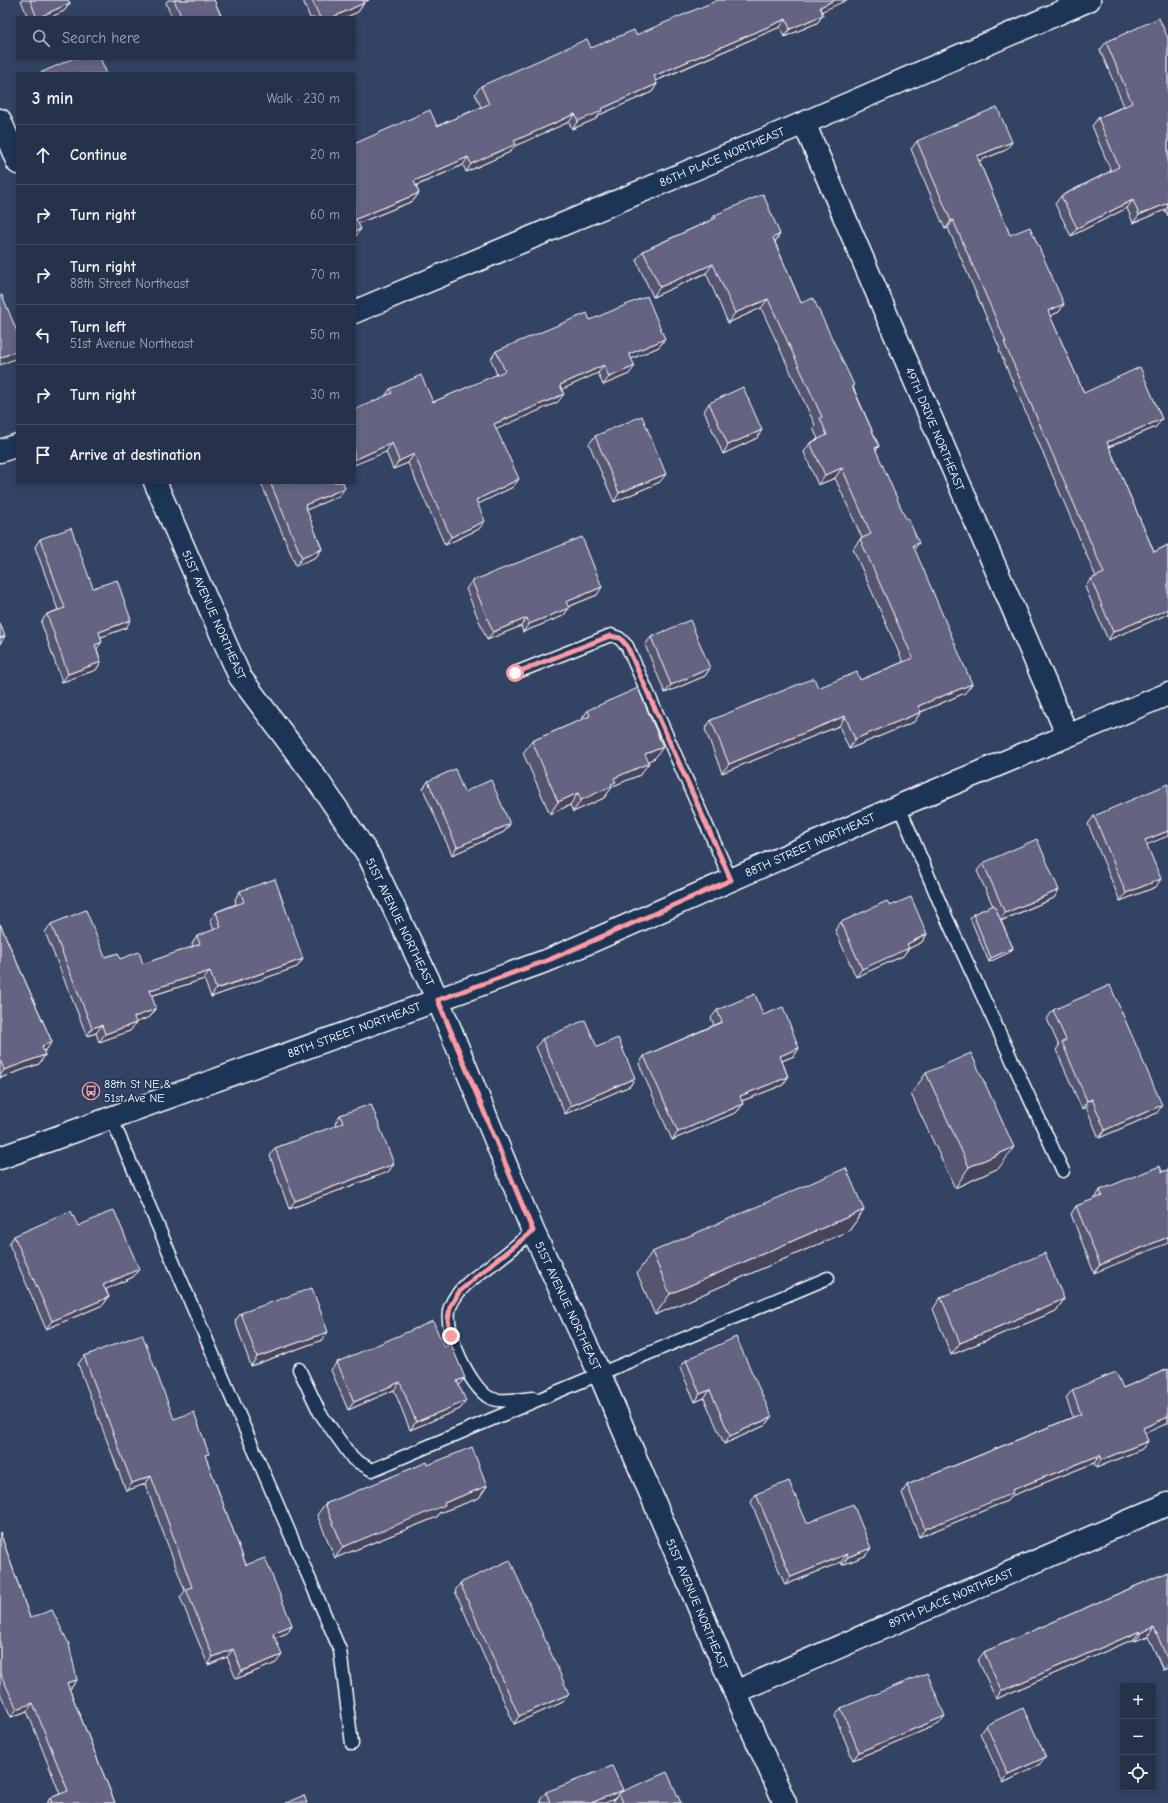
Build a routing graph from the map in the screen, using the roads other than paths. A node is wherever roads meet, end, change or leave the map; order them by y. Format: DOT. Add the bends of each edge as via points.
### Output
graph roads {
  1 [pos="1089,0"];
  2 [pos="0,122"];
  3 [pos="804,123"];
  4 [pos="16,158"];
  5 [pos="356,311"];
  6 [pos="16,445"];
  7 [pos="0,451"];
  8 [pos="156,484"];
  9 [pos="515,673"];
  10 [pos="1168,694"];
  11 [pos="1067,734"];
  12 [pos="899,806"];
  13 [pos="731,880"];
  14 [pos="438,1000"];
  15 [pos="111,1117"];
  16 [pos="0,1158"];
  17 [pos="1063,1171"];
  18 [pos="533,1231"];
  19 [pos="828,1278"];
  20 [pos="299,1369"];
  21 [pos="599,1372"];
  22 [pos="546,1397"];
  23 [pos="1168,1504"];
  24 [pos="735,1692"];
  25 [pos="352,1744"];
  26 [pos="785,1803"];
  1 -- 3 [label="street, 86TH PLACE NORTHEAST"];
  2 -- 4 [label="street"];
  3 -- 5 [label="street, 86TH PLACE NORTHEAST"];
  3 -- 11 [label="street, 49TH DRIVE NORTHEAST"];
  6 -- 7 [label="street"];
  8 -- 14 [label="street, 51ST AVENUE NORTHEAST" via="240,676 318,780 369,856"];
  9 -- 13 [label="lane" via="610,636 620,638 627,646"];
  10 -- 11 [label="street, 88TH STREET NORTHEAST"];
  11 -- 12 [label="street, 88TH STREET NORTHEAST"];
  12 -- 13 [label="street, 88TH STREET NORTHEAST"];
  12 -- 17 [label="lane" via="942,908"];
  13 -- 14 [label="street, 88TH STREET NORTHEAST" via="551,959"];
  14 -- 15 [label="street, 88TH STREET NORTHEAST"];
  14 -- 18 [label="street, 51ST AVENUE NORTHEAST"];
  15 -- 16 [label="street, 88TH STREET NORTHEAST"];
  15 -- 25 [label="lane" via="340,1650"];
  18 -- 21 [label="street, 51ST AVENUE NORTHEAST"];
  18 -- 22 [label="lane" via="459,1292 450,1307 448,1320 458,1355 479,1387 490,1398 510,1401"];
  19 -- 21 [label="lane"];
  20 -- 22 [label="lane" via="320,1413 353,1459 372,1470"];
  21 -- 22 [label="lane"];
  21 -- 24 [label="street, 51ST AVENUE NORTHEAST"];
  23 -- 24 [label="street, 89TH PLACE NORTHEAST"];
  24 -- 26 [label="street, 51ST AVENUE NORTHEAST"];
}
